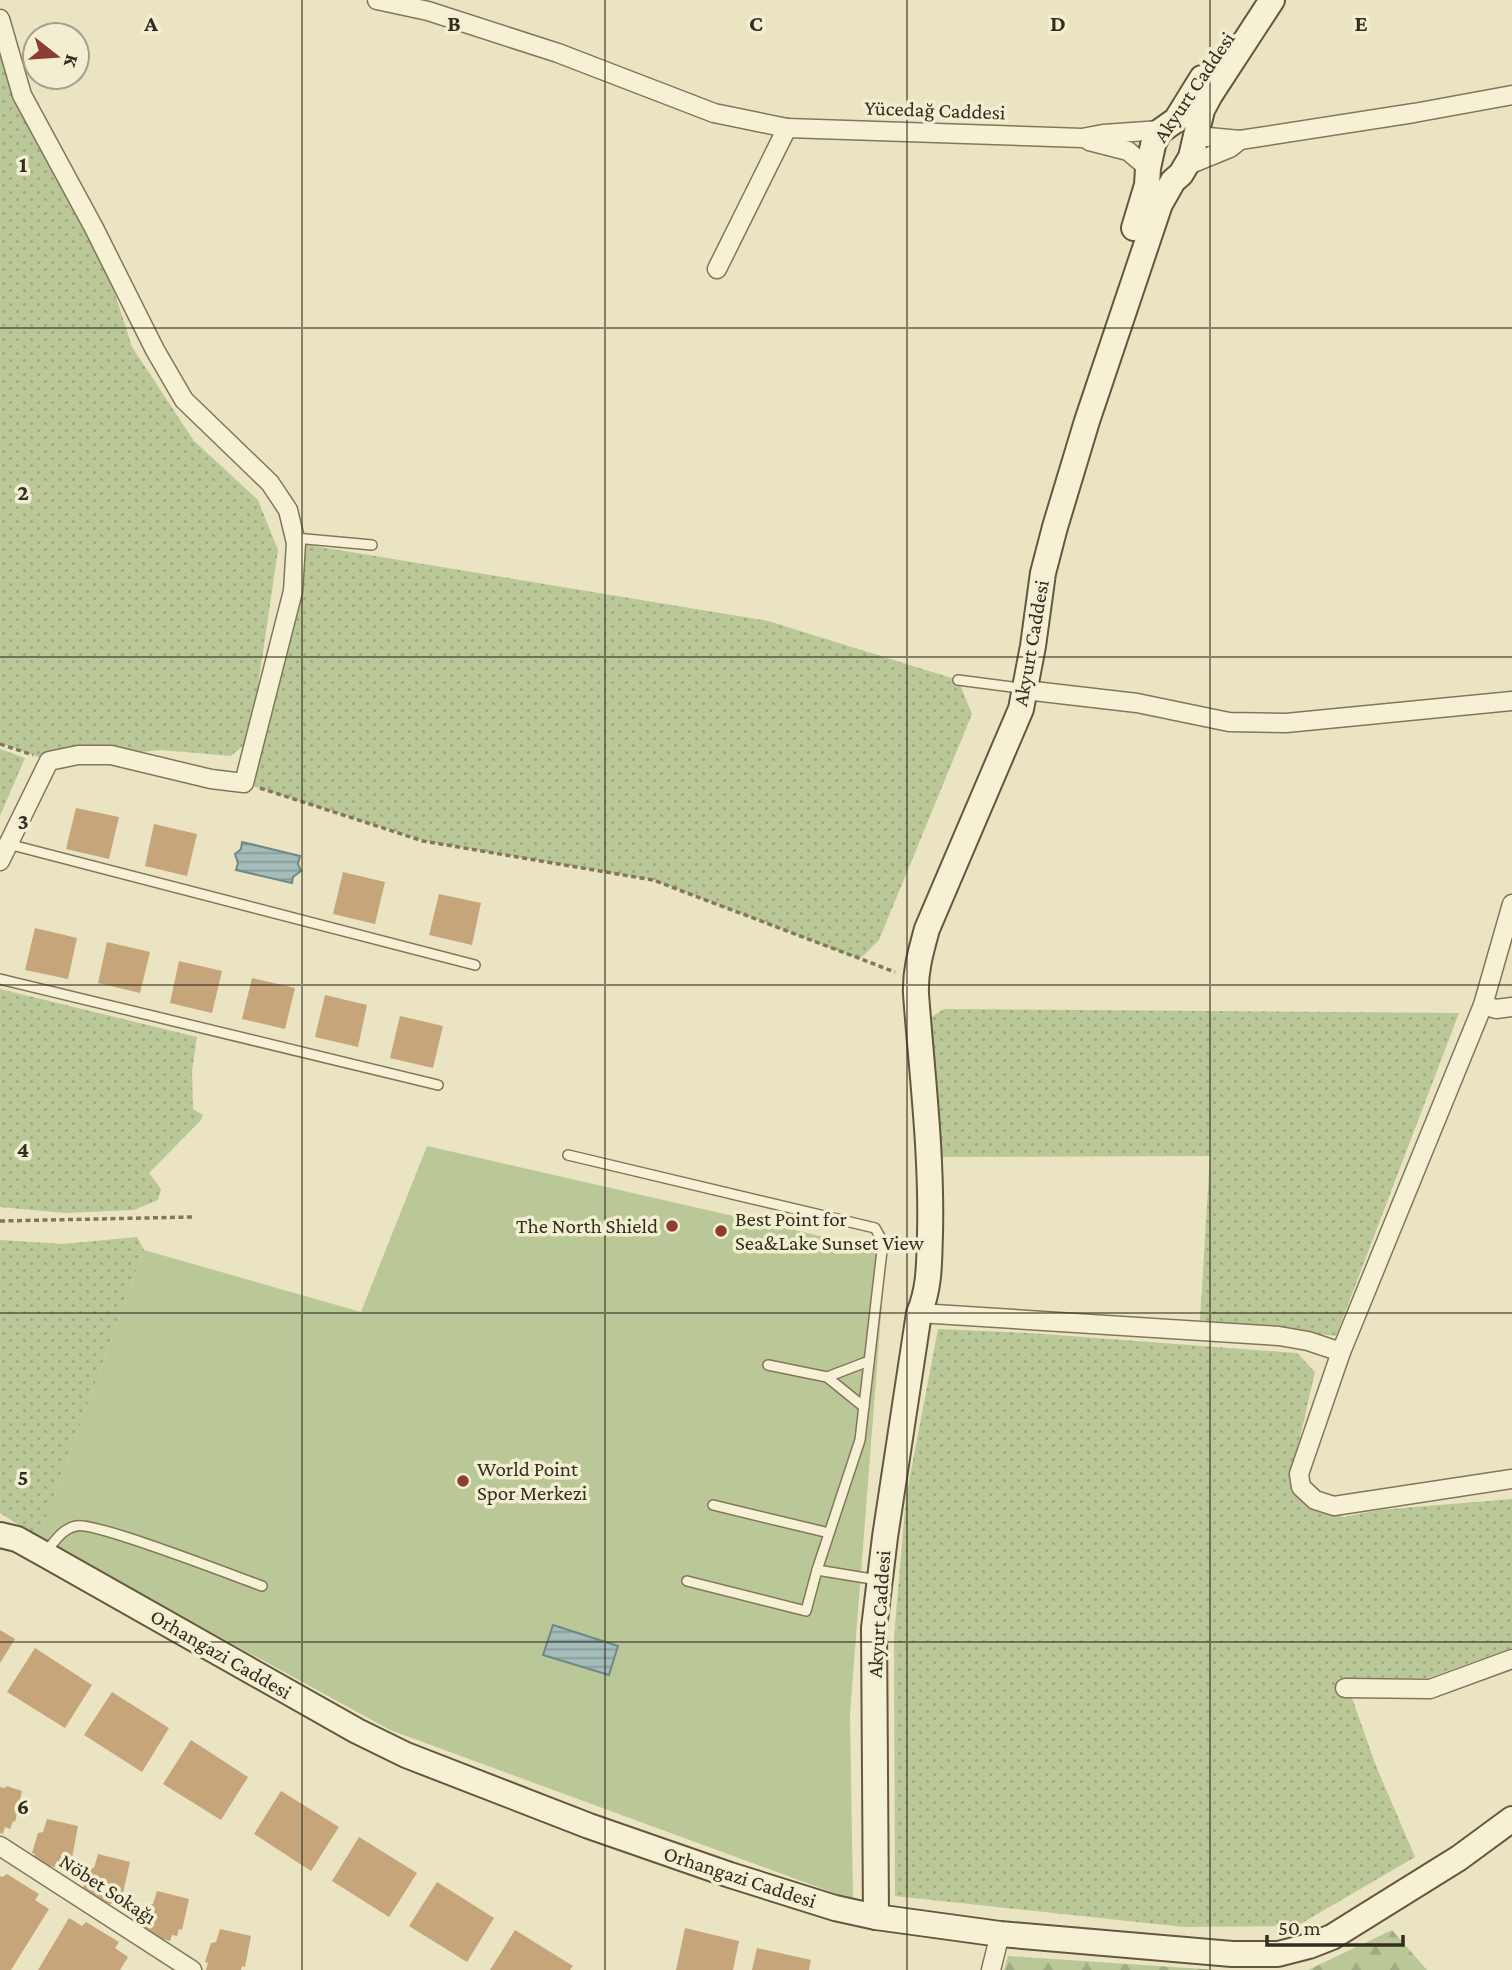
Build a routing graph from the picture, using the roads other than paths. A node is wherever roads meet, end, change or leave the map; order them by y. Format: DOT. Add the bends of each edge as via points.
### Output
graph roads {
  1 [pos="1253,0"];
  2 [pos="1272,0"];
  3 [pos="383,1"];
  4 [pos="0,19"];
  5 [pos="1512,95"];
  6 [pos="1178,127"];
  7 [pos="787,128"];
  8 [pos="1082,138"];
  9 [pos="1240,140"];
  10 [pos="1148,169"];
  11 [pos="1179,173"];
  12 [pos="717,269"];
  13 [pos="295,538"];
  14 [pos="372,545"];
  15 [pos="958,680"];
  16 [pos="1018,688"];
  17 [pos="1512,701"];
  18 [pos="8,844"];
  19 [pos="0,861"];
  20 [pos="1512,904"];
  21 [pos="475,965"];
  22 [pos="0,979"];
  23 [pos="1483,1005"];
  24 [pos="1512,1007"];
  25 [pos="438,1085"];
  26 [pos="568,1155"];
  27 [pos="919,1313"];
  28 [pos="1341,1352"];
  29 [pos="869,1360"];
  30 [pos="768,1365"];
  31 [pos="827,1377"];
  32 [pos="864,1407"];
  33 [pos="1512,1479"];
  34 [pos="713,1505"];
  35 [pos="829,1533"];
  36 [pos="0,1535"];
  37 [pos="44,1554"];
  38 [pos="817,1570"];
  39 [pos="880,1580"];
  40 [pos="687,1581"];
  41 [pos="262,1586"];
  42 [pos="1512,1659"];
  43 [pos="1345,1688"];
  44 [pos="1512,1819"];
  45 [pos="0,1846"];
  46 [pos="876,1917"];
  47 [pos="1000,1934"];
  48 [pos="192,1970"];
  49 [pos="991,1970"];
  1 -- 6 [label="street, Akyurt Caddesi"];
  2 -- 6 [label="street, Akyurt Caddesi" via="1210,95"];
  3 -- 7 [label="street, Yücedağ Caddesi" via="558,53 714,113"];
  4 -- 13 [label="street" via="22,95 155,350 184,400 270,483 288,510"];
  5 -- 9 [label="street"];
  6 -- 8 [label="street"];
  6 -- 9 [label="street" via="1208,137"];
  6 -- 10 [label="street, Akyurt Caddesi" via="1153,145"];
  6 -- 11 [label="street, Akyurt Caddesi" via="1191,157"];
  7 -- 8 [label="street, Yücedağ Caddesi"];
  7 -- 12 [label="street"];
  8 -- 10 [label="street" via="1128,151"];
  9 -- 11 [label="street"];
  10 -- 11 [label="street" via="1159,181"];
  10 -- 16 [label="street, Akyurt Caddesi" via="1140,211 1048,496 1031,565"];
  11 -- 16 [label="street, Akyurt Caddesi" via="1160,204 1087,421 1043,573"];
  13 -- 14 [label="lane"];
  13 -- 18 [label="street" via="293,592 244,783 111,755 49,761"];
  15 -- 16 [label="lane"];
  16 -- 17 [label="street" via="1137,703 1229,722 1286,723"];
  16 -- 27 [label="street, Akyurt Caddesi" via="1013,730 927,929 918,961 916,994 930,1200 927,1295"];
  16 -- 27 [label="street, Akyurt Caddesi" via="925,900 903,975 914,1126 914,1299"];
  18 -- 19 [label="street"];
  18 -- 21 [label="lane"];
  20 -- 23 [label="street"];
  22 -- 25 [label="lane"];
  23 -- 24 [label="street"];
  23 -- 28 [label="street"];
  26 -- 29 [label="lane" via="875,1228 883,1242"];
  27 -- 28 [label="street" via="1279,1336"];
  27 -- 39 [label="street, Akyurt Caddesi"];
  28 -- 33 [label="street" via="1299,1474 1301,1487 1315,1500 1334,1506"];
  29 -- 31 [label="lane"];
  29 -- 32 [label="lane"];
  30 -- 31 [label="lane"];
  31 -- 32 [label="lane"];
  32 -- 35 [label="lane" via="860,1440"];
  34 -- 35 [label="lane"];
  35 -- 38 [label="lane"];
  36 -- 37 [label="street, Orhangazi Caddesi"];
  37 -- 41 [label="lane" via="64,1530 78,1525 93,1527"];
  37 -- 46 [label="street, Orhangazi Caddesi" via="406,1755 730,1875"];
  38 -- 39 [label="lane"];
  38 -- 40 [label="lane" via="806,1611"];
  39 -- 46 [label="street, Akyurt Caddesi" via="874,1628"];
  42 -- 43 [label="street" via="1430,1689"];
  44 -- 47 [label="street, Orhangazi Caddesi" via="1459,1858 1332,1937 1278,1954"];
  45 -- 48 [label="street, Nöbet Sokağı"];
  46 -- 47 [label="street, Orhangazi Caddesi"];
  47 -- 49 [label="street"];
}
